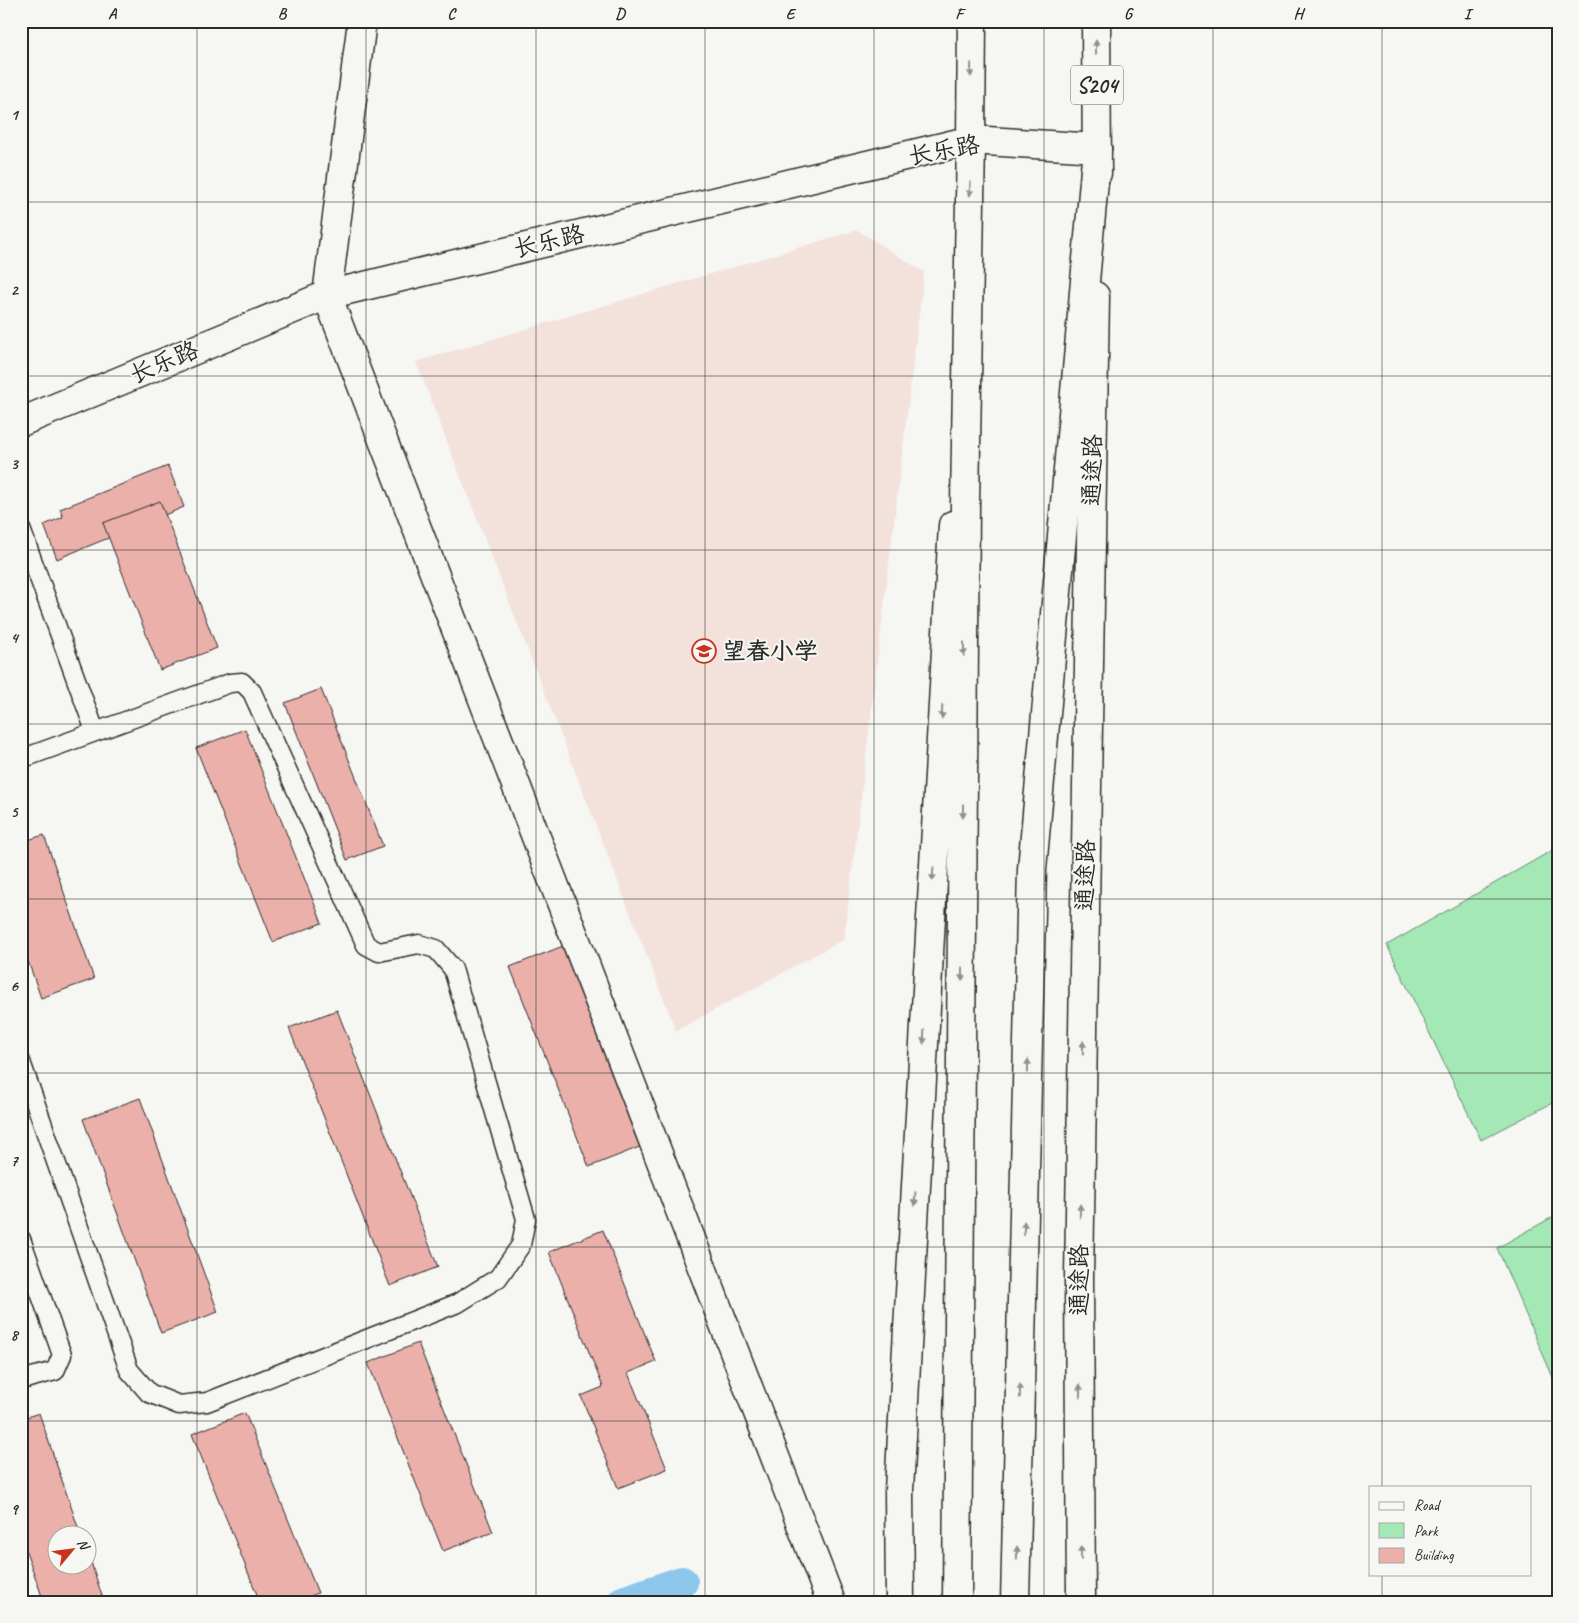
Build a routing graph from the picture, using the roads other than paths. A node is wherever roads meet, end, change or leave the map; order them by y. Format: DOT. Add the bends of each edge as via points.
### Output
graph roads {
  1 [pos="362,21"];
  2 [pos="972,21"];
  3 [pos="1096,21"];
  4 [pos="970,140"];
  5 [pos="1097,148"];
  6 [pos="969,244"];
  7 [pos="327,295"];
  8 [pos="21,422"];
  9 [pos="21,529"];
  10 [pos="95,731"];
  11 [pos="21,759"];
  12 [pos="21,1062"];
  13 [pos="21,1239"];
  14 [pos="21,1380"];
  15 [pos="831,1602"];
  16 [pos="900,1602"];
  17 [pos="957,1602"];
  18 [pos="1015,1602"];
  19 [pos="1081,1602"];
  1 -- 7 [label="main road"];
  2 -- 4 [label="main road, one-way"];
  5 -- 3 [label="main road, S204, one-way"];
  4 -- 5 [label="main road, 长乐路"];
  4 -- 6 [label="main road, one-way"];
  4 -- 7 [label="main road, 长乐路"];
  18 -- 5 [label="main road, one-way" via="1032,869"];
  19 -- 5 [label="main road, 通途路, one-way" via="1079,1277"];
  6 -- 16 [label="main road, one-way" via="899,1480"];
  6 -- 17 [label="main road, one-way"];
  7 -- 8 [label="main road, 长乐路"];
  7 -- 15 [label="main road"];
  9 -- 10 [label="lane"];
  10 -- 11 [label="lane"];
  10 -- 12 [label="lane" via="230,683 242,682 252,692 366,945 379,952 419,944 436,949 453,969 526,1219 522,1245 498,1278 458,1303 207,1402 179,1405 149,1393 129,1370"];
  13 -- 14 [label="lane" via="62,1355 55,1371"];
}
